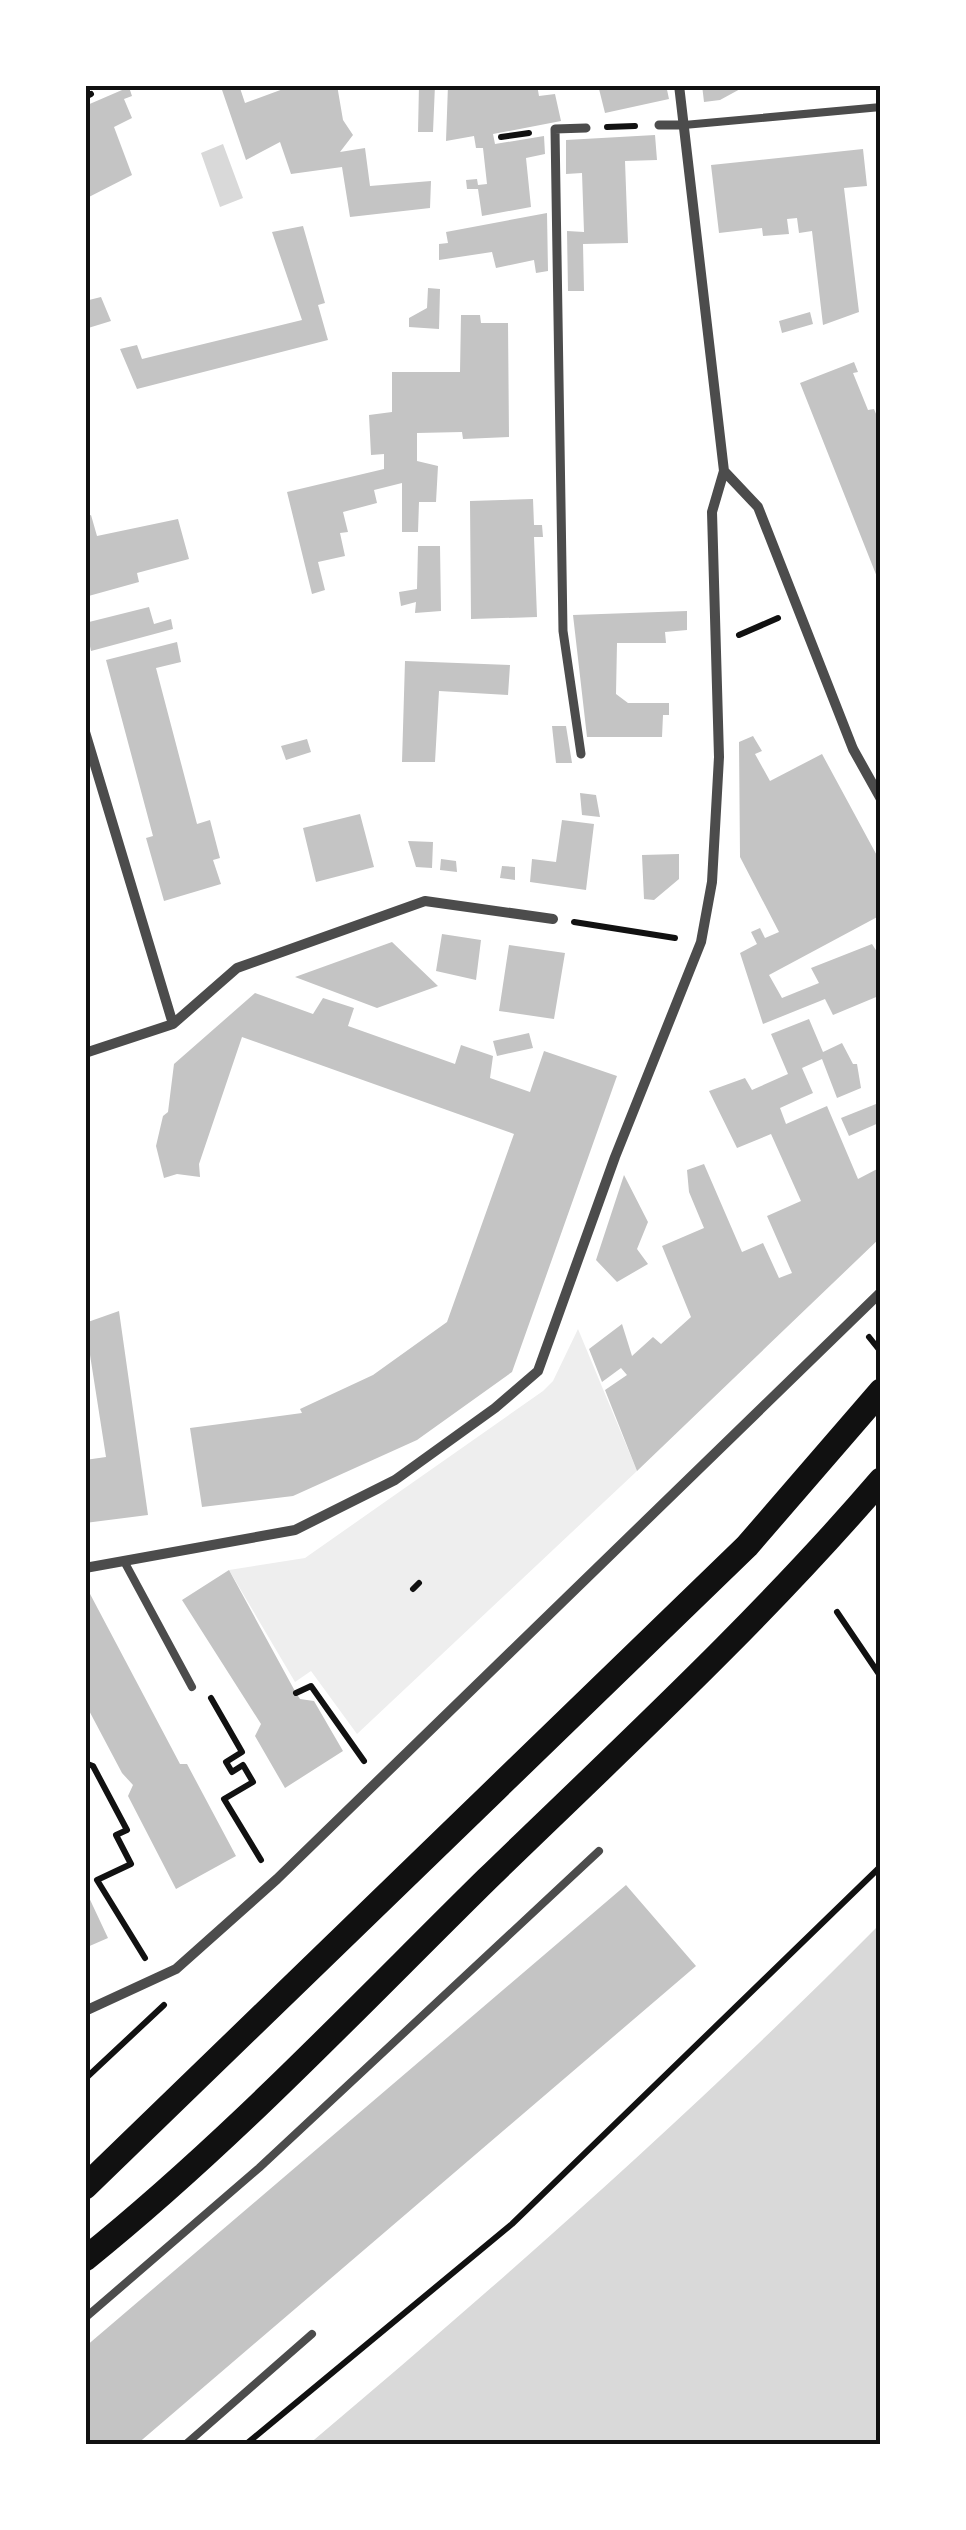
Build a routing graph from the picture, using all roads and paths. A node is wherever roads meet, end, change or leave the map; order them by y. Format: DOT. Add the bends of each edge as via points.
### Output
graph roads {
  1 [pos="679,85"];
  2 [pos="881,107"];
  3 [pos="658,125"];
  4 [pos="684,125"];
  5 [pos="586,128"];
  6 [pos="724,471"];
  7 [pos="778,618"];
  8 [pos="747,631"];
  9 [pos="85,732"];
  10 [pos="581,754"];
  11 [pos="881,799"];
  12 [pos="553,919"];
  13 [pos="701,942"];
  14 [pos="172,1024"];
  15 [pos="85,1053"];
  16 [pos="881,1292"];
  17 [pos="881,1391"];
  18 [pos="881,1480"];
  19 [pos="125,1562"];
  20 [pos="85,1568"];
  21 [pos="837,1612"];
  22 [pos="881,1677"];
  23 [pos="192,1687"];
  24 [pos="296,1693"];
  25 [pos="212,1701"];
  26 [pos="85,1763"];
  27 [pos="379,1782"];
  28 [pos="248,1844"];
  29 [pos="599,1851"];
  30 [pos="881,1866"];
  31 [pos="126,1932"];
  32 [pos="176,1969"];
  33 [pos="85,2011"];
  34 [pos="85,2080"];
  35 [pos="85,2187"];
  36 [pos="85,2259"];
  37 [pos="85,2318"];
  38 [pos="312,2334"];
  39 [pos="185,2445"];
  40 [pos="245,2445"];
  1 -- 4 [label="street"];
  2 -- 4 [label="lane"];
  3 -- 4 [label="street"];
  3 -- 5 [label="path"];
  4 -- 6 [label="street"];
  5 -- 10 [label="street" via="555,130 563,630"];
  6 -- 11 [label="street" via="758,507 853,748"];
  6 -- 13 [label="street" via="712,512 719,757 712,882"];
  7 -- 8 [label="path"];
  9 -- 14 [label="street"];
  12 -- 13 [label="path"];
  12 -- 14 [label="street" via="425,901 237,968"];
  13 -- 19 [label="street" via="538,1371 395,1480 296,1530"];
  14 -- 15 [label="street"];
  16 -- 27 [label="street"];
  17 -- 35 [label="main road" via="747,1546"];
  18 -- 36 [label="main road" via="812,1560 410,1955 202,2157"];
  19 -- 20 [label="street"];
  19 -- 23 [label="lane"];
  21 -- 22 [label="path"];
  24 -- 27 [label="path" via="311,1686"];
  25 -- 28 [label="path" via="242,1752 226,1762 232,1772 243,1765 253,1782 224,1799"];
  26 -- 31 [label="path" via="93,1766 128,1830 116,1835 130,1864 97,1880"];
  27 -- 32 [label="street"];
  29 -- 37 [label="lane" via="260,2168"];
  30 -- 40 [label="path" via="512,2224"];
  32 -- 33 [label="street"];
  32 -- 34 [label="path" via="187,1984"];
  38 -- 39 [label="lane"];
}
